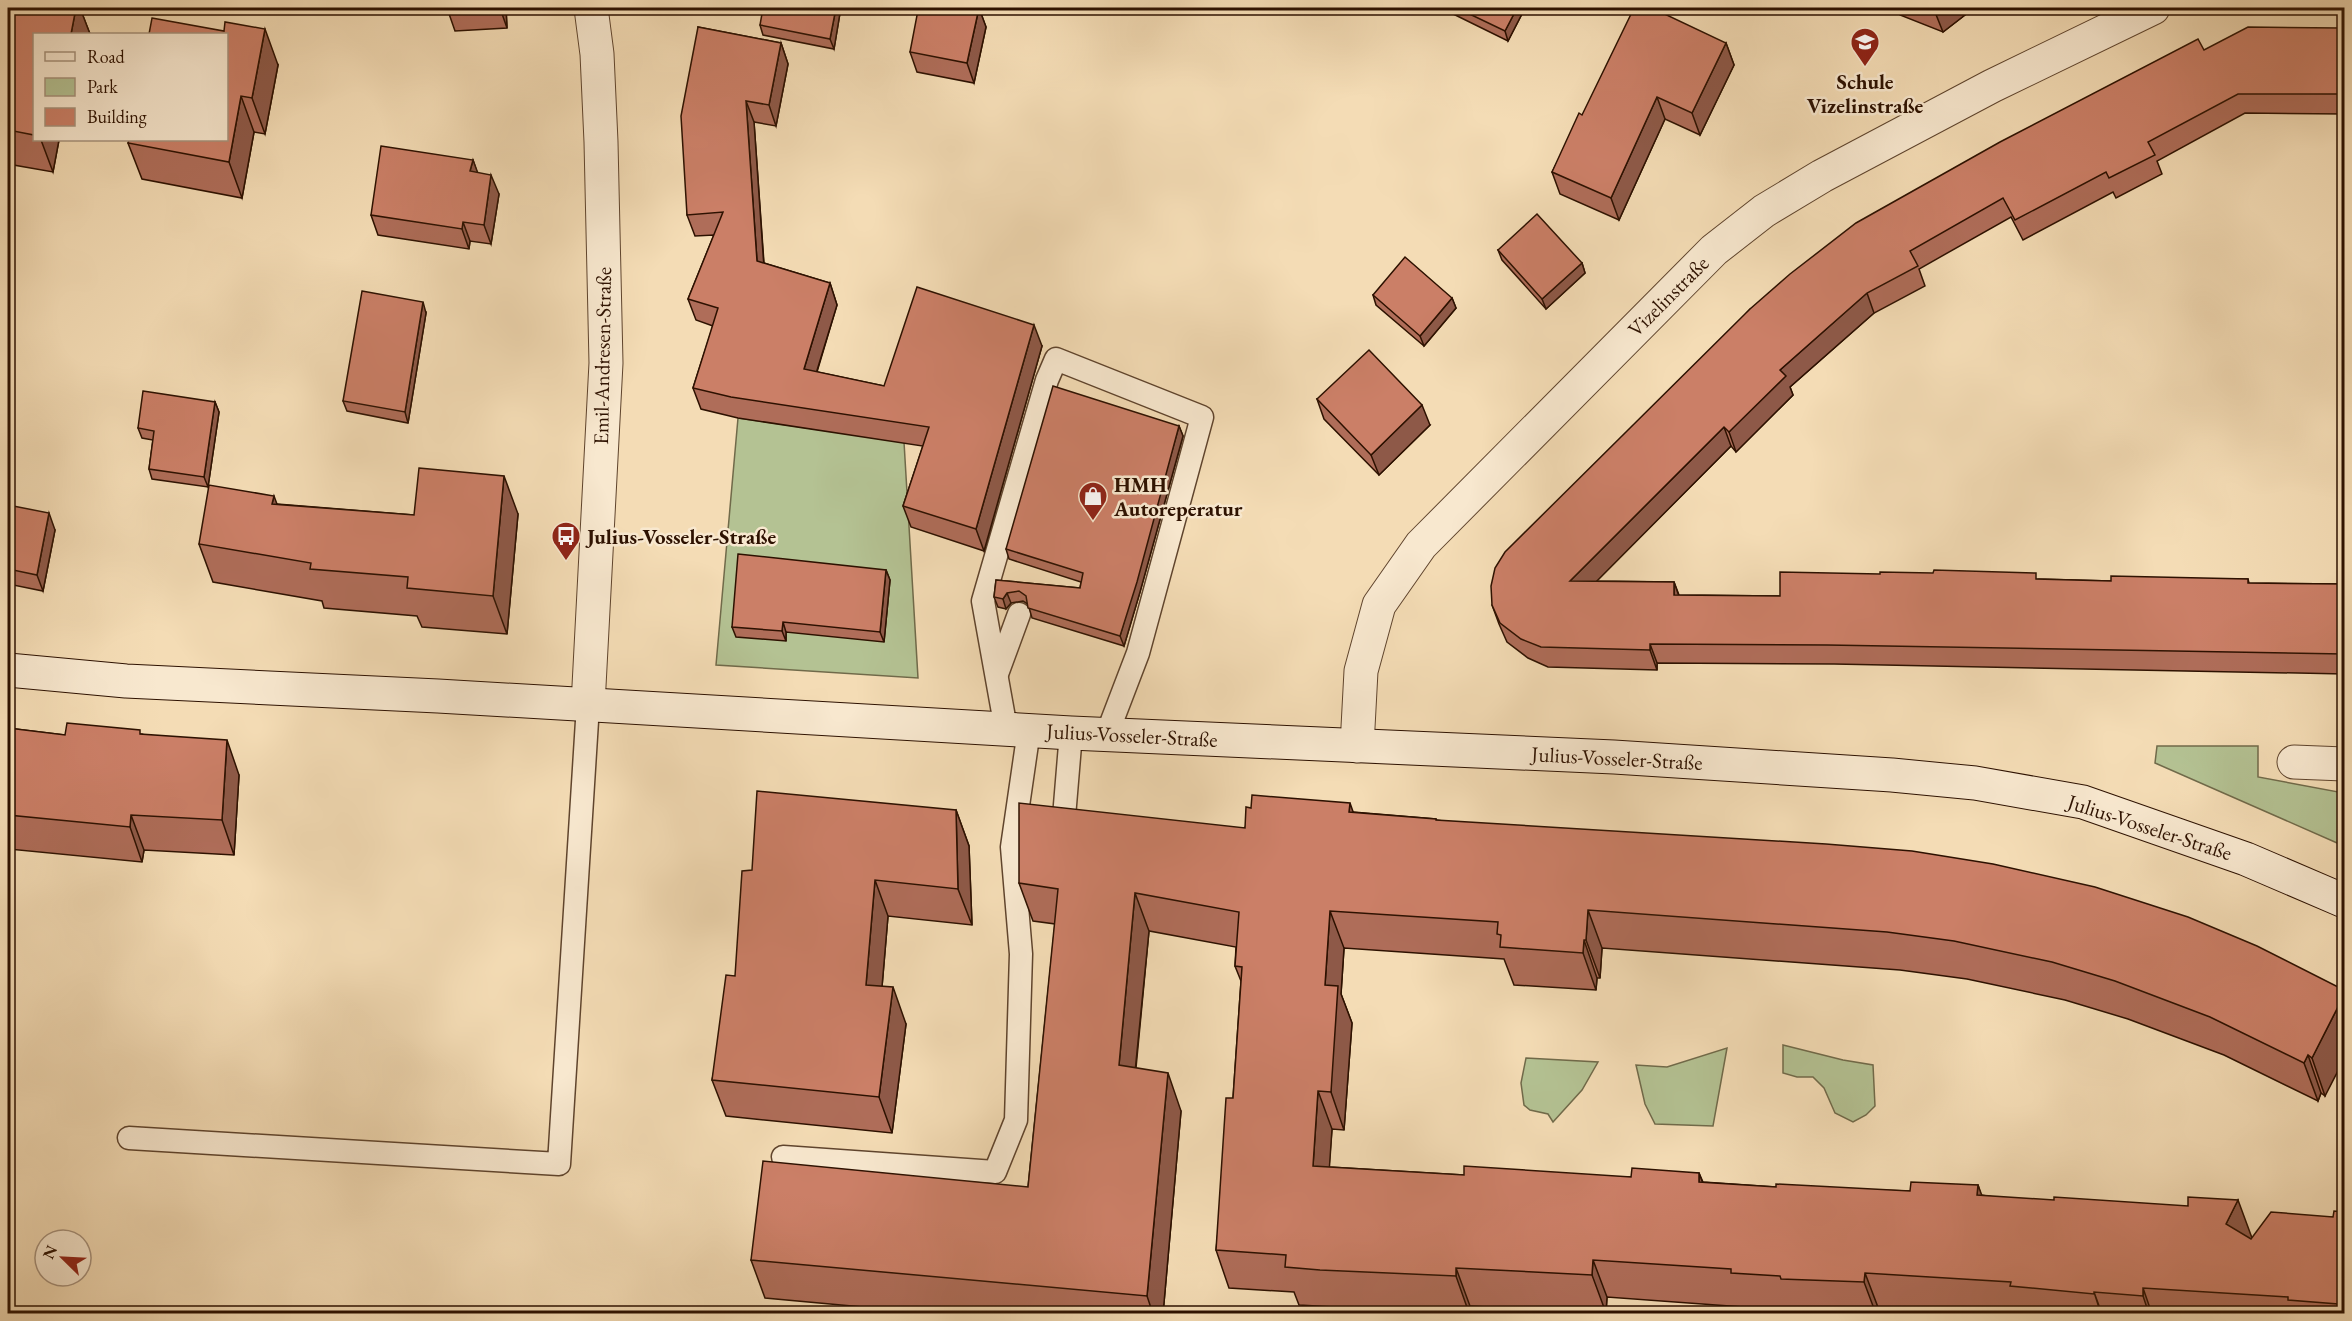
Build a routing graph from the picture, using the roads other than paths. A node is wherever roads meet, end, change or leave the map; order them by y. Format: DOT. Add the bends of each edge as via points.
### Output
graph roads {
  1 [pos="591,8"];
  2 [pos="2153,8"];
  3 [pos="1019,614"];
  4 [pos="8,670"];
  5 [pos="997,675"];
  6 [pos="588,705"];
  7 [pos="1018,730"];
  8 [pos="1071,733"];
  9 [pos="1107,734"];
  10 [pos="1357,746"];
  11 [pos="2294,762"];
  12 [pos="2344,764"];
  13 [pos="1063,829"];
  14 [pos="2344,901"];
  15 [pos="129,1138"];
  16 [pos="783,1157"];
  1 -- 6 [label="street, Emil-Andresen-Straße" via="601,142 606,363"];
  2 -- 10 [label="street, Vizelinstraße" via="1992,86 1822,176 1764,211 1714,250 1421,545 1379,605 1361,671"];
  3 -- 5 [label="lane"];
  4 -- 6 [label="street, Julius-Vosseler-Straße" via="126,681"];
  5 -- 7 [label="lane"];
  5 -- 9 [label="lane" via="983,602 1056,359 1202,417 1138,653"];
  6 -- 7 [label="street, Julius-Vosseler-Straße"];
  6 -- 15 [label="lane" via="559,1164"];
  7 -- 8 [label="street, Julius-Vosseler-Straße"];
  7 -- 16 [label="lane" via="1012,847 1021,954 1016,1120 995,1172"];
  8 -- 9 [label="street, Julius-Vosseler-Straße"];
  8 -- 13 [label="lane"];
  9 -- 10 [label="street, Julius-Vosseler-Straße"];
  10 -- 14 [label="street, Julius-Vosseler-Straße" via="1614,757 1975,783 2083,802 2246,859"];
  11 -- 12 [label="street"];
}
